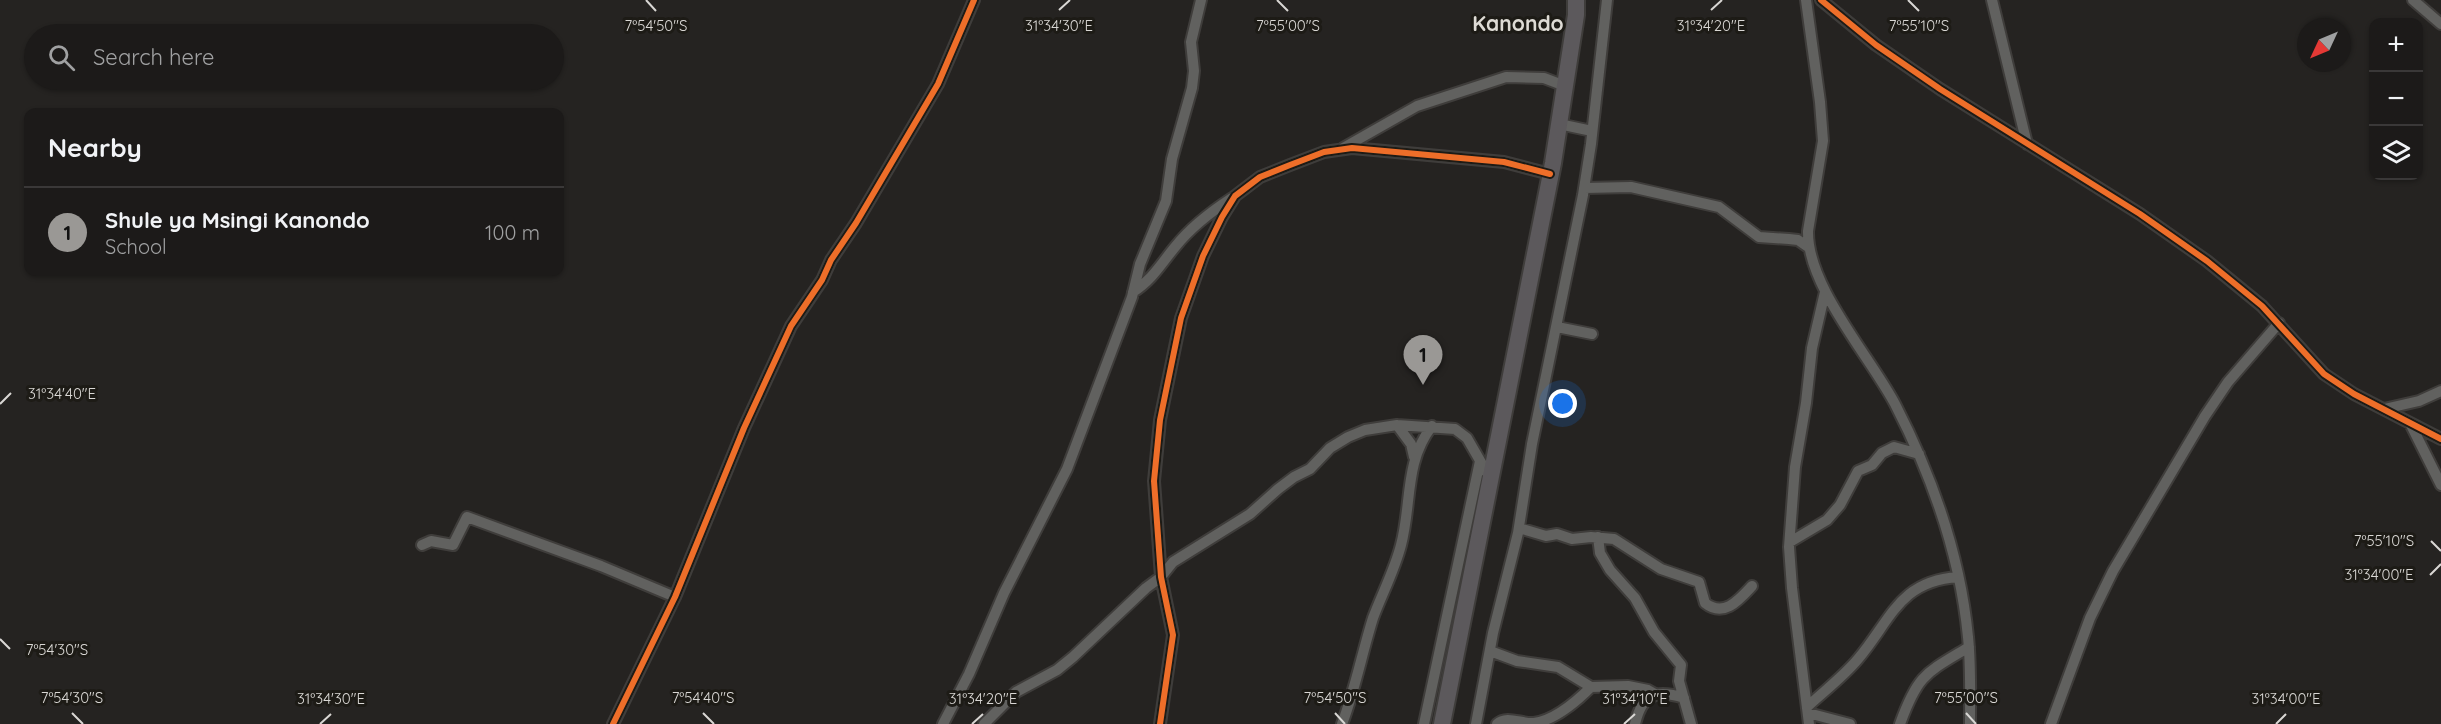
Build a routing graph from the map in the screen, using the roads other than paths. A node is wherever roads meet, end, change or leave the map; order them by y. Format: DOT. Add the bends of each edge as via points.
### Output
graph roads {
  1 [pos="974,0"];
  2 [pos="1201,0"];
  3 [pos="1576,0"];
  4 [pos="1607,0"];
  5 [pos="1806,0"];
  6 [pos="1821,0"];
  7 [pos="1992,0"];
  8 [pos="2413,0"];
  9 [pos="2441,24"];
  10 [pos="1565,86"];
  11 [pos="1559,124"];
  12 [pos="1592,131"];
  13 [pos="2027,144"];
  14 [pos="1341,149"];
  15 [pos="1550,174"];
  16 [pos="1584,188"];
  17 [pos="1235,196"];
  18 [pos="1808,247"];
  19 [pos="1133,292"];
  20 [pos="1825,292"];
  21 [pos="2279,323"];
  22 [pos="1557,327"];
  23 [pos="1592,334"];
  24 [pos="2441,391"];
  25 [pos="2384,409"];
  26 [pos="2410,423"];
  27 [pos="1397,425"];
  28 [pos="1432,426"];
  29 [pos="2441,439"];
  30 [pos="1919,454"];
  31 [pos="1414,461"];
  32 [pos="1480,461"];
  33 [pos="1490,478"];
  34 [pos="2441,485"];
  35 [pos="1519,528"];
  36 [pos="1598,537"];
  37 [pos="1790,542"];
  38 [pos="422,545"];
  39 [pos="1161,577"];
  40 [pos="1959,577"];
  41 [pos="1752,586"];
  42 [pos="675,597"];
  43 [pos="1969,646"];
  44 [pos="1490,651"];
  45 [pos="1591,687"];
  46 [pos="1655,694"];
  47 [pos="1684,698"];
  48 [pos="1809,715"];
  49 [pos="613,724"];
  50 [pos="944,724"];
  51 [pos="984,724"];
  52 [pos="1160,724"];
  53 [pos="1342,724"];
  54 [pos="1424,724"];
  55 [pos="1442,724"];
  56 [pos="1476,724"];
  57 [pos="1497,724"];
  58 [pos="1635,724"];
  59 [pos="1691,724"];
  60 [pos="1820,724"];
  61 [pos="1850,724"];
  62 [pos="1900,724"];
  63 [pos="1970,724"];
  64 [pos="2051,724"];
  1 -- 42 [label="street" via="938,84 791,326 744,428"];
  2 -- 19 [label="street" via="1191,42 1192,88 1172,159 1166,201"];
  3 -- 10 [label="highway"];
  4 -- 12 [label="street"];
  5 -- 18 [label="street" via="1822,141"];
  6 -- 13 [label="street" via="1876,45"];
  7 -- 13 [label="street"];
  8 -- 9 [label="street"];
  10 -- 11 [label="highway"];
  10 -- 14 [label="street" via="1544,78 1506,77 1417,106"];
  11 -- 12 [label="street"];
  11 -- 15 [label="highway"];
  12 -- 16 [label="street"];
  13 -- 21 [label="street" via="2207,261"];
  14 -- 15 [label="street" via="1504,162"];
  14 -- 17 [label="street" via="1260,177"];
  15 -- 33 [label="highway"];
  16 -- 18 [label="street" via="1631,187 1709,204 1727,212 1759,237 1789,238"];
  16 -- 22 [label="street"];
  17 -- 19 [label="street" via="1197,225 1159,270"];
  17 -- 39 [label="street" via="1203,256 1168,370 1154,481"];
  18 -- 20 [label="street"];
  19 -- 50 [label="street" via="1067,469"];
  20 -- 30 [label="street" via="1894,402"];
  20 -- 37 [label="street" via="1812,348 1795,467"];
  21 -- 25 [label="street" via="2324,374"];
  21 -- 64 [label="street" via="2228,382 2205,416 2113,571 2090,618"];
  22 -- 23 [label="street"];
  22 -- 35 [label="street"];
  24 -- 25 [label="street"];
  25 -- 26 [label="street"];
  26 -- 29 [label="street"];
  26 -- 34 [label="street"];
  27 -- 28 [label="street"];
  27 -- 31 [label="street" via="1411,444"];
  27 -- 39 [label="street" via="1365,430 1338,442 1310,469 1286,482 1243,519 1173,562"];
  28 -- 31 [label="street"];
  28 -- 32 [label="street" via="1455,429 1467,438"];
  30 -- 37 [label="street" via="1894,447 1882,453 1872,465 1858,471 1827,520"];
  30 -- 40 [label="street" via="1944,518"];
  31 -- 53 [label="street" via="1405,530"];
  32 -- 33 [label="street"];
  32 -- 54 [label="street"];
  33 -- 55 [label="highway"];
  35 -- 36 [label="street" via="1572,539"];
  35 -- 44 [label="street"];
  36 -- 41 [label="street" via="1619,541 1661,569 1699,582 1703,600 1711,608 1730,607"];
  36 -- 47 [label="street" via="1600,553 1610,570 1635,598 1658,637 1681,665 1679,681"];
  37 -- 48 [label="street" via="1792,588"];
  38 -- 42 [label="street" via="431,541 453,545 467,517"];
  39 -- 51 [label="street" via="1073,657 1016,692"];
  39 -- 52 [label="street" via="1173,635"];
  40 -- 43 [label="street"];
  40 -- 48 [label="street" via="1933,581 1905,597 1857,661"];
  42 -- 49 [label="street"];
  43 -- 62 [label="street" via="1929,670 1909,699"];
  43 -- 63 [label="street"];
  44 -- 45 [label="street" via="1517,661 1558,667"];
  44 -- 56 [label="street"];
  45 -- 46 [label="street" via="1628,686"];
  45 -- 57 [label="street" via="1577,701 1543,720 1503,720"];
  46 -- 47 [label="street"];
  46 -- 58 [label="street" via="1643,703"];
  47 -- 59 [label="street"];
  48 -- 60 [label="street"];
  48 -- 61 [label="street"];
}
